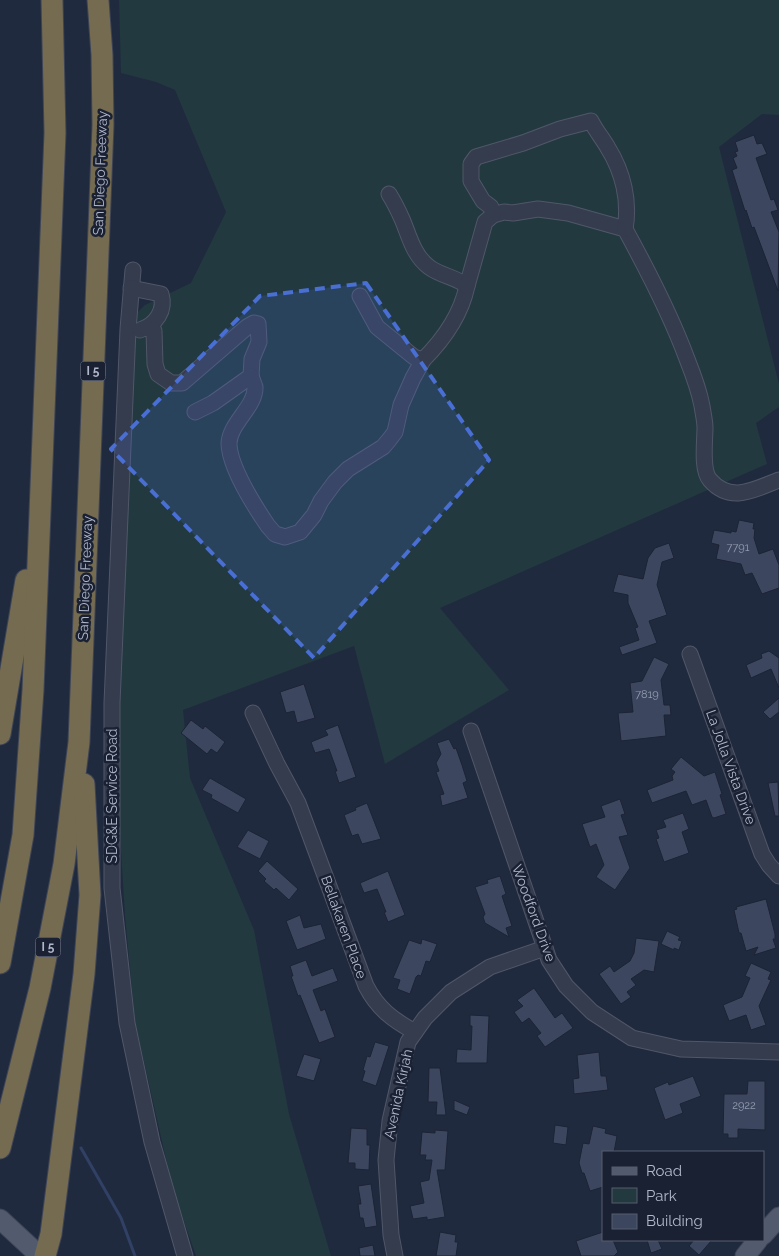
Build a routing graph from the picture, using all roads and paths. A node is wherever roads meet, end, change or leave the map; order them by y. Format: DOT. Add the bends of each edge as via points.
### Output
graph roads {
  1 [pos="52,0"];
  2 [pos="98,0"];
  3 [pos="390,194"];
  4 [pos="493,215"];
  5 [pos="625,229"];
  6 [pos="133,270"];
  7 [pos="468,286"];
  8 [pos="131,288"];
  9 [pos="360,296"];
  10 [pos="146,328"];
  11 [pos="128,329"];
  12 [pos="423,360"];
  13 [pos="47,361"];
  14 [pos="252,376"];
  15 [pos="195,412"];
  16 [pos="779,480"];
  17 [pos="690,654"];
  18 [pos="252,713"];
  19 [pos="471,731"];
  20 [pos="0,734"];
  21 [pos="79,742"];
  22 [pos="779,876"];
  23 [pos="545,948"];
  24 [pos="0,963"];
  25 [pos="415,1032"];
  26 [pos="779,1052"];
  27 [pos="0,1148"];
  28 [pos="779,1217"];
  29 [pos="0,1218"];
  30 [pos="764,1234"];
  31 [pos="757,1241"];
  32 [pos="40,1256"];
  33 [pos="44,1256"];
  34 [pos="185,1256"];
  35 [pos="395,1256"];
  36 [pos="745,1256"];
  1 -- 13 [label="highway" via="56,133"];
  2 -- 21 [label="highway, San Diego Freeway / I 5" via="102,125"];
  3 -- 7 [label="street" via="411,245 428,266"];
  4 -- 5 [label="street" via="538,209 568,213"];
  4 -- 5 [label="street" via="491,207 483,201 471,181 471,164 476,157 591,121 610,150 624,185"];
  4 -- 7 [label="street" via="485,222"];
  5 -- 16 [label="street" via="652,278 696,383 705,427 703,452 708,478 722,490 742,494"];
  6 -- 8 [label="street, SDG&E Service Road"];
  7 -- 12 [label="street" via="460,311 440,342"];
  8 -- 10 [label="street" via="161,294 162,311"];
  8 -- 11 [label="street, SDG&E Service Road"];
  9 -- 12 [label="street" via="377,327 414,357"];
  10 -- 11 [label="street"];
  10 -- 14 [label="street" via="154,331 158,374 171,383 182,382 246,326 258,324 259,342 252,359"];
  11 -- 34 [label="street, SDG&E Service Road" via="112,703 112,888 127,1023 152,1142"];
  12 -- 14 [label="street" via="401,405 395,432 389,440 348,469 300,532 285,538 268,526 232,462 229,442 254,395"];
  13 -- 20 [label="highway" via="26,578"];
  13 -- 24 [label="highway" via="33,690 22,835"];
  14 -- 15 [label="street"];
  17 -- 22 [label="street, La Jolla Vista Drive" via="762,854"];
  18 -- 25 [label="street, Bellakaren Place" via="298,803 373,1000 394,1020"];
  19 -- 23 [label="street, Woodford Drive"];
  21 -- 27 [label="highway, San Diego Freeway / I 5" via="64,864 40,988"];
  21 -- 33 [label="highway" via="90,895 84,974 50,1234"];
  23 -- 25 [label="street, Avenida Kirjah" via="490,967 451,992"];
  23 -- 26 [label="street, Woodford Drive" via="566,986 592,1012 632,1038 681,1049"];
  25 -- 35 [label="street, Avenida Kirjah" via="408,1042 390,1121 386,1160"];
  28 -- 30 [label="main road"];
  29 -- 32 [label="main road"];
  31 -- 36 [label="main road"];
}
